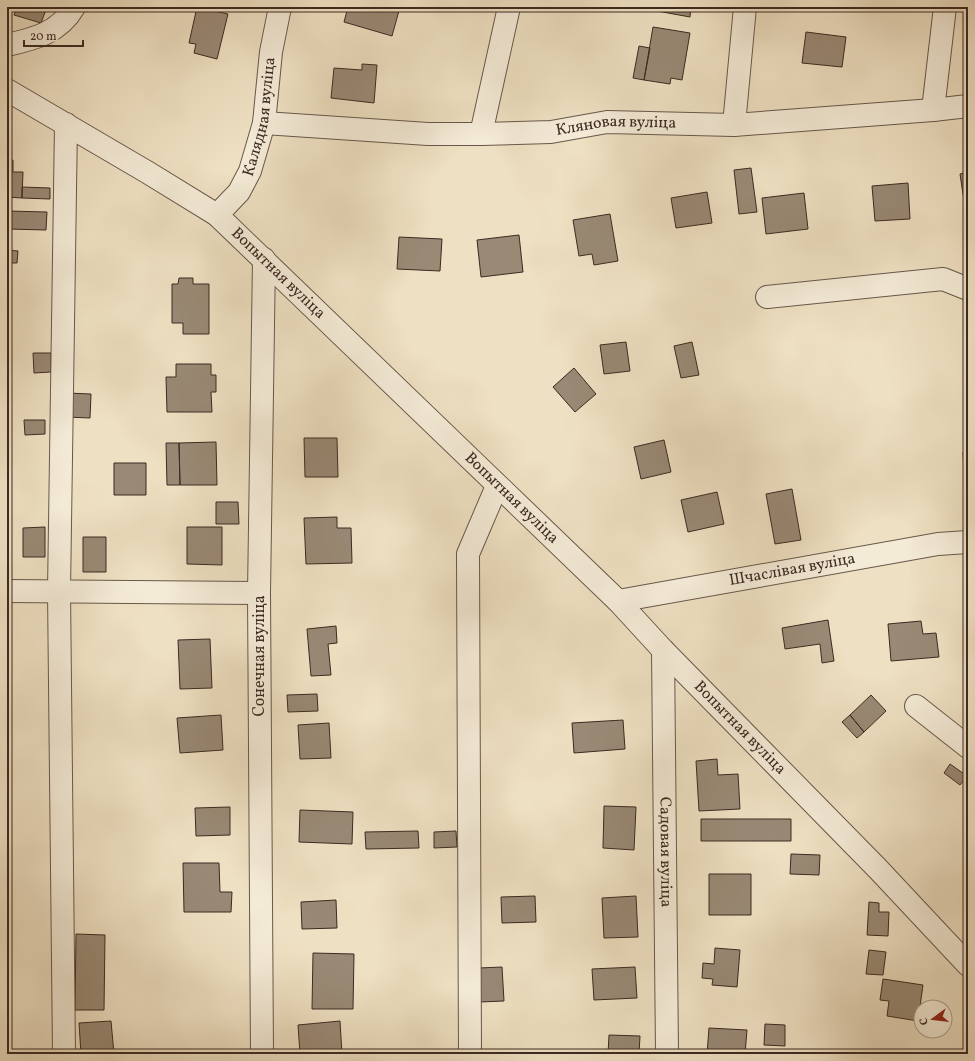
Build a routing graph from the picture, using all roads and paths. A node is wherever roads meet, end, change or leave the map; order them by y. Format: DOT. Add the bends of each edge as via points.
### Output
graph roads {
  1 [pos="74,7"];
  2 [pos="280,7"];
  3 [pos="509,7"];
  4 [pos="745,7"];
  5 [pos="945,7"];
  6 [pos="7,45"];
  7 [pos="7,90"];
  8 [pos="968,106"];
  9 [pos="934,110"];
  10 [pos="264,123"];
  11 [pos="66,124"];
  12 [pos="734,125"];
  13 [pos="481,134"];
  14 [pos="217,215"];
  15 [pos="264,259"];
  16 [pos="968,289"];
  17 [pos="767,297"];
  18 [pos="498,486"];
  19 [pos="968,542"];
  20 [pos="7,591"];
  21 [pos="59,591"];
  22 [pos="259,592"];
  23 [pos="618,601"];
  24 [pos="663,650"];
  25 [pos="916,706"];
  26 [pos="968,747"];
  27 [pos="968,965"];
  28 [pos="64,1054"];
  29 [pos="262,1054"];
  30 [pos="470,1054"];
  31 [pos="667,1054"];
  1 -- 6 [label="street" via="68,17 52,30 29,40"];
  2 -- 10 [label="street, Калядная вуліца" via="271,52"];
  3 -- 13 [label="street"];
  4 -- 12 [label="street"];
  5 -- 9 [label="street"];
  7 -- 11 [label="street, Вопытная вуліца"];
  8 -- 9 [label="street, Кляновая вуліца"];
  9 -- 12 [label="street, Кляновая вуліца"];
  10 -- 13 [label="street, Кляновая вуліца" via="428,134"];
  10 -- 14 [label="street, Калядная вуліца" via="250,171 239,192"];
  11 -- 14 [label="street, Вопытная вуліца"];
  11 -- 21 [label="street"];
  12 -- 13 [label="street, Кляновая вуліца" via="607,122 551,132"];
  14 -- 15 [label="street, Вопытная вуліца"];
  15 -- 18 [label="street, Вопытная вуліца"];
  15 -- 22 [label="street, Сонечная вуліца"];
  16 -- 17 [label="street" via="943,279"];
  18 -- 23 [label="street, Вопытная вуліца"];
  18 -- 30 [label="street" via="468,554"];
  19 -- 23 [label="street, Шчаслівая вуліца" via="938,544"];
  20 -- 21 [label="street"];
  21 -- 22 [label="street"];
  21 -- 28 [label="street"];
  22 -- 29 [label="street, Сонечная вуліца"];
  23 -- 24 [label="street, Вопытная вуліца"];
  24 -- 27 [label="street, Вопытная вуліца" via="878,869"];
  24 -- 31 [label="street, Садовая вуліца"];
  25 -- 26 [label="street"];
}
